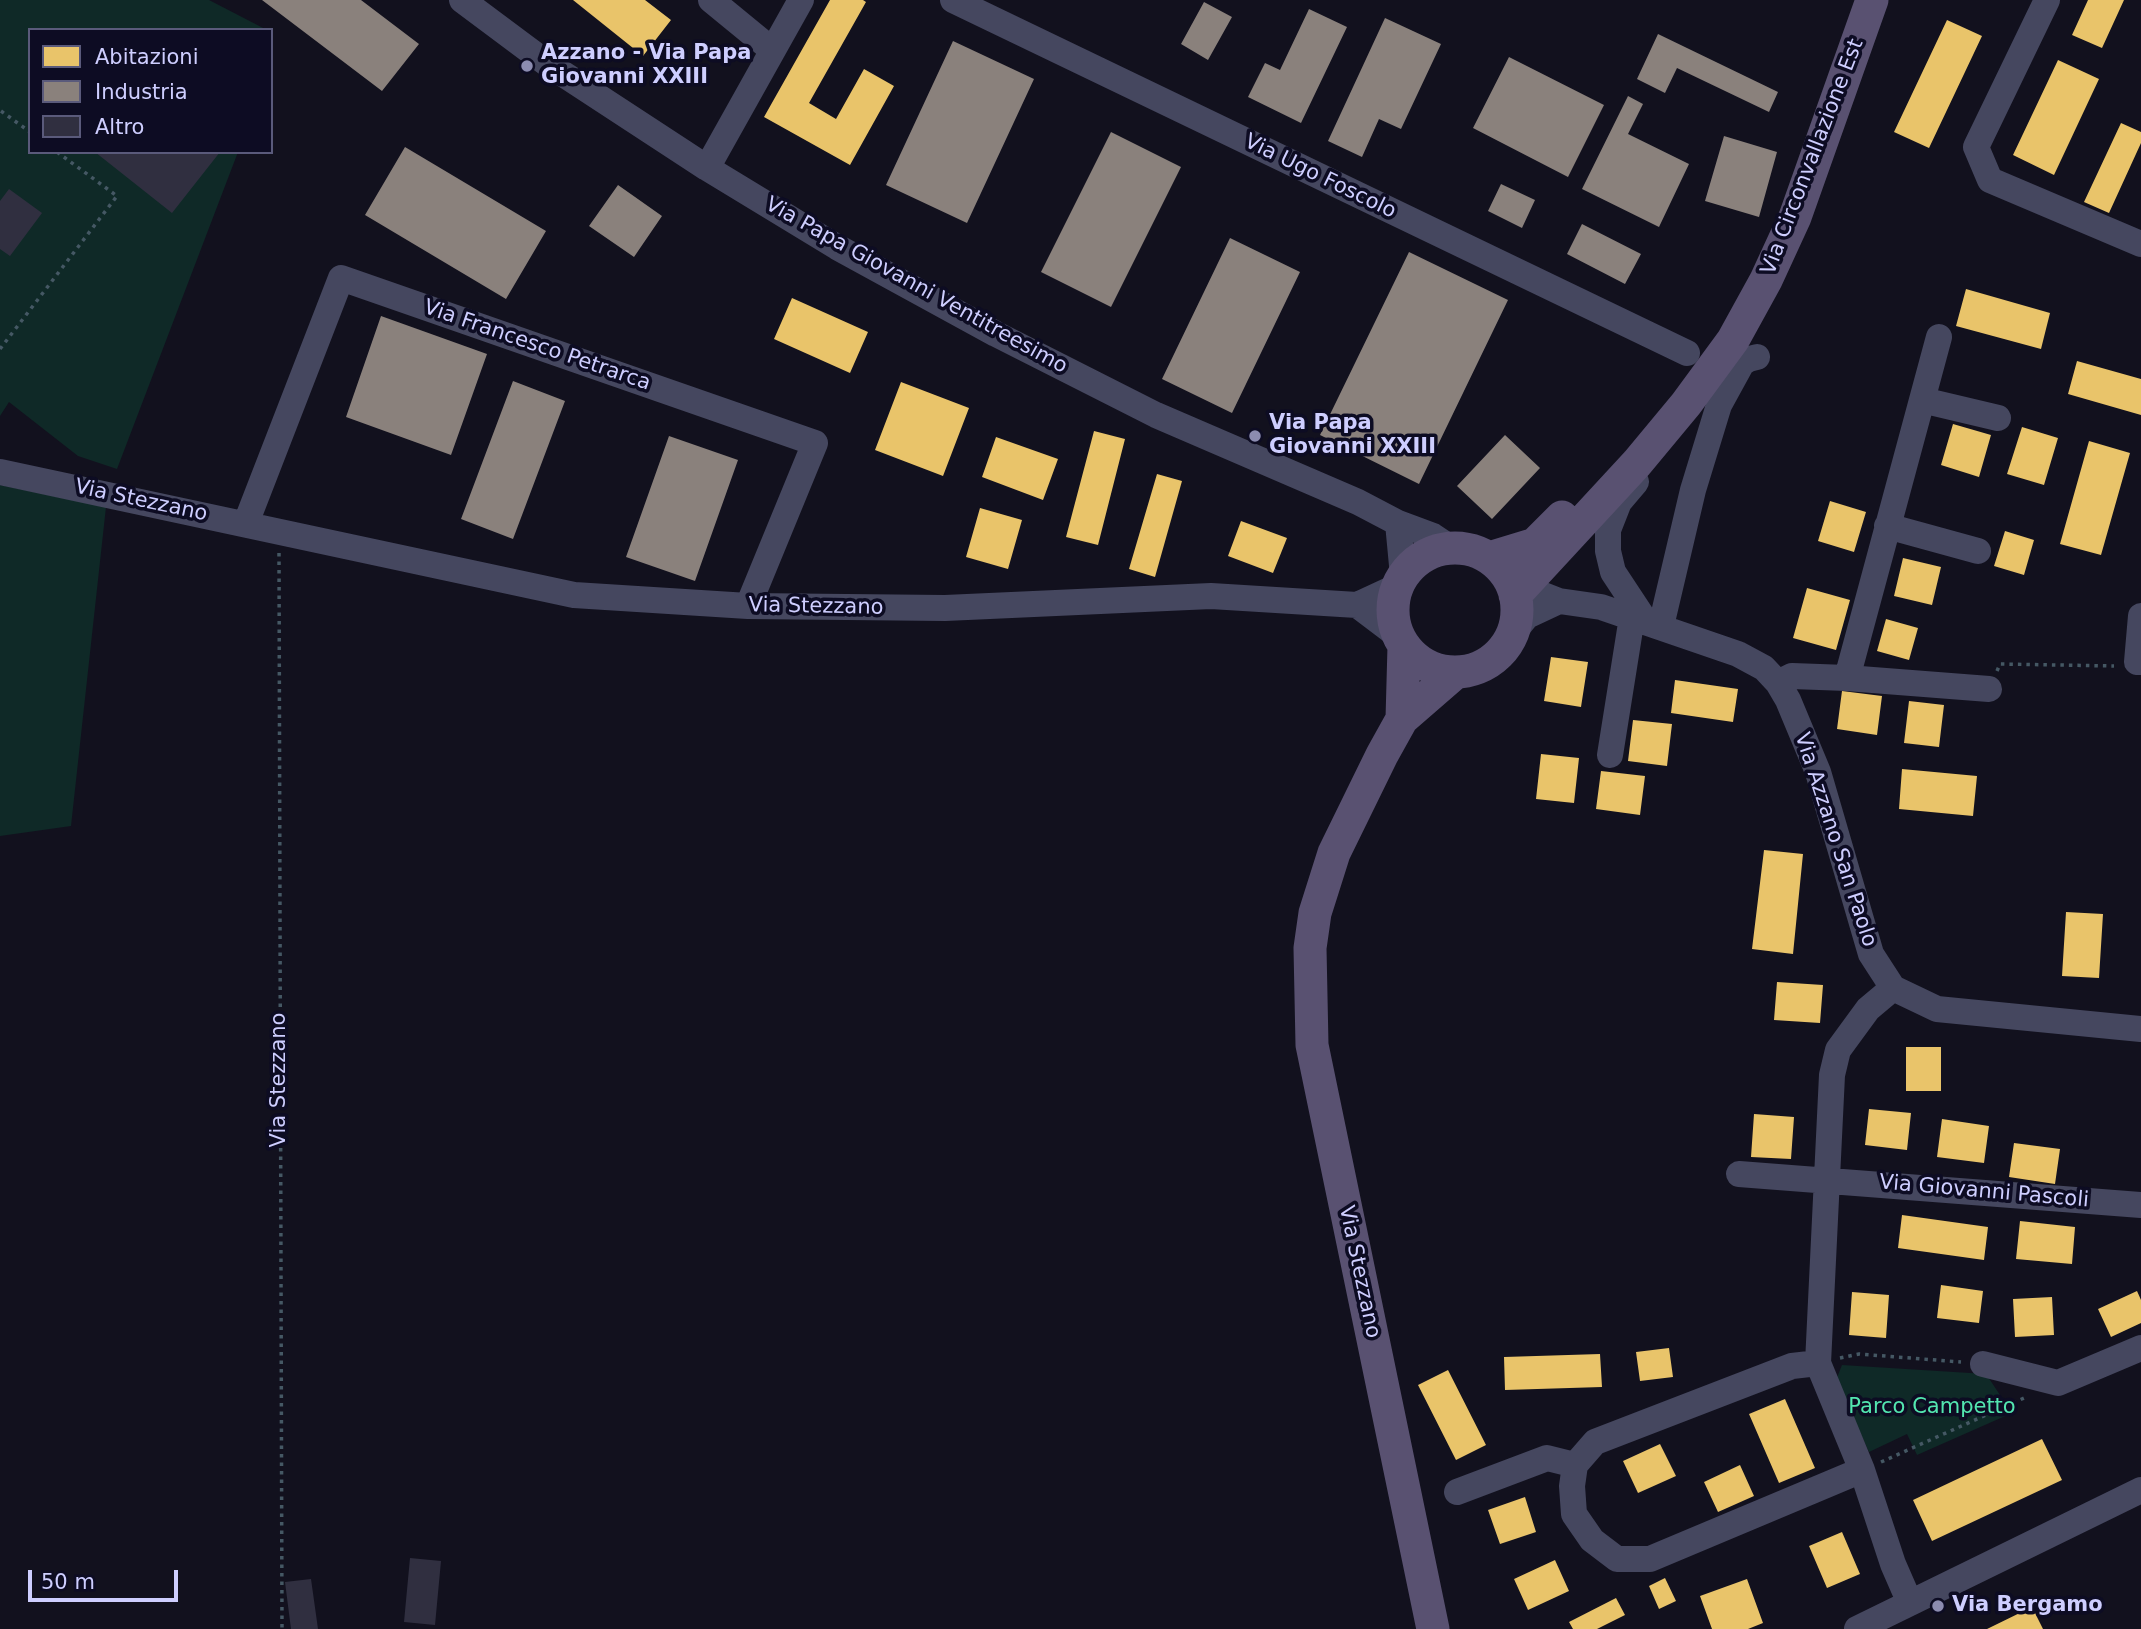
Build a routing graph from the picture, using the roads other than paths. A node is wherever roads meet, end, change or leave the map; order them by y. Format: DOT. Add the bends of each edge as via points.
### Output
graph roads {
  1 [pos="462,0"];
  2 [pos="711,0"];
  3 [pos="801,0"];
  4 [pos="953,0"];
  5 [pos="1872,0"];
  6 [pos="2047,0"];
  7 [pos="772,50"];
  8 [pos="707,168"];
  9 [pos="2141,244"];
  10 [pos="1939,337"];
  11 [pos="1758,357"];
  12 [pos="1691,379"];
  13 [pos="1922,400"];
  14 [pos="1998,418"];
  15 [pos="0,472"];
  16 [pos="246,523"];
  17 [pos="1398,523"];
  18 [pos="1887,526"];
  19 [pos="1451,548"];
  20 [pos="1978,551"];
  21 [pos="1489,558"];
  22 [pos="1400,581"];
  23 [pos="1516,597"];
  24 [pos="1559,601"];
  25 [pos="1357,605"];
  26 [pos="748,606"];
  27 [pos="2141,616"];
  28 [pos="1646,622"];
  29 [pos="1513,633"];
  30 [pos="1401,641"];
  31 [pos="2139,662"];
  32 [pos="1455,673"];
  33 [pos="1847,678"];
  34 [pos="1778,683"];
  35 [pos="1989,689"];
  36 [pos="1402,719"];
  37 [pos="1610,755"];
  38 [pos="1893,988"];
  39 [pos="2140,1031"];
  40 [pos="1739,1174"];
  41 [pos="1828,1180"];
  42 [pos="2141,1205"];
  43 [pos="2141,1348"];
  44 [pos="1818,1363"];
  45 [pos="1983,1364"];
  46 [pos="1575,1465"];
  47 [pos="1862,1470"];
  48 [pos="2141,1490"];
  49 [pos="1457,1492"];
  50 [pos="1910,1603"];
  51 [pos="1433,1629"];
  52 [pos="1857,1629"];
  1 -- 8 [label="street, Via Papa Giovanni Ventitreesimo" via="545,62"];
  2 -- 7 [label="street"];
  3 -- 7 [label="street"];
  4 -- 12 [label="street, Via Ugo Foscolo"];
  5 -- 12 [label="main road, Via Circonvallazione Est" via="1795,216 1766,280 1733,340"];
  6 -- 9 [label="street" via="1976,148 1990,180"];
  7 -- 8 [label="street"];
  8 -- 17 [label="street, Via Papa Giovanni Ventitreesimo" via="837,247 996,334 1156,415"];
  10 -- 13 [label="street"];
  11 -- 28 [label="street" via="1742,363 1719,405"];
  12 -- 21 [label="main road, Via Circonvallazione Est" via="1535,544"];
  12 -- 23 [label="main road, Via Circonvallazione Est" via="1637,463"];
  12 -- 28 [label="street" via="1662,450 1619,502 1608,530 1613,572"];
  13 -- 14 [label="street"];
  13 -- 18 [label="street"];
  15 -- 16 [label="street, Via Stezzano"];
  16 -- 26 [label="street, Via Stezzano" via="574,595"];
  16 -- 26 [label="street, Via Francesco Petrarca" via="341,278 815,443"];
  17 -- 19 [label="street, Via Papa Giovanni Ventitreesimo"];
  17 -- 22 [label="street"];
  18 -- 20 [label="street"];
  18 -- 33 [label="street"];
  19 -- 21 [label="main road"];
  19 -- 22 [label="main road" via="1416,562"];
  21 -- 23 [label="main road" via="1506,574"];
  22 -- 25 [label="street, Via Stezzano"];
  22 -- 30 [label="main road" via="1393,611"];
  23 -- 24 [label="street, Via Azzano San Paolo" via="1536,592"];
  23 -- 29 [label="main road"];
  24 -- 28 [label="street, Via Azzano San Paolo" via="1601,607"];
  24 -- 29 [label="street" via="1527,616"];
  25 -- 26 [label="street, Via Stezzano" via="1211,596 945,608"];
  25 -- 30 [label="street"];
  27 -- 31 [label="street"];
  28 -- 34 [label="street, Via Azzano San Paolo" via="1738,654 1764,668"];
  28 -- 37 [label="street"];
  29 -- 32 [label="main road" via="1490,662"];
  30 -- 32 [label="main road" via="1426,666"];
  30 -- 36 [label="main road"];
  32 -- 36 [label="main road"];
  33 -- 34 [label="street" via="1792,676"];
  33 -- 35 [label="street"];
  34 -- 38 [label="street, Via Azzano San Paolo" via="1818,772 1871,954"];
  36 -- 51 [label="main road, Via Stezzano" via="1334,853 1315,913 1310,948 1312,1045"];
  38 -- 39 [label="street" via="1937,1009"];
  38 -- 41 [label="street" via="1868,1009 1838,1050 1832,1075"];
  40 -- 41 [label="street, Via Giovanni Pascoli"];
  41 -- 42 [label="street, Via Giovanni Pascoli"];
  41 -- 44 [label="street"];
  43 -- 45 [label="street" via="2058,1383"];
  44 -- 46 [label="street" via="1792,1366 1595,1442"];
  44 -- 47 [label="street"];
  46 -- 47 [label="street" via="1574,1514 1591,1540 1617,1559 1650,1559"];
  46 -- 49 [label="street" via="1547,1458"];
  47 -- 50 [label="street"];
  48 -- 50 [label="street"];
  50 -- 52 [label="street"];
}
